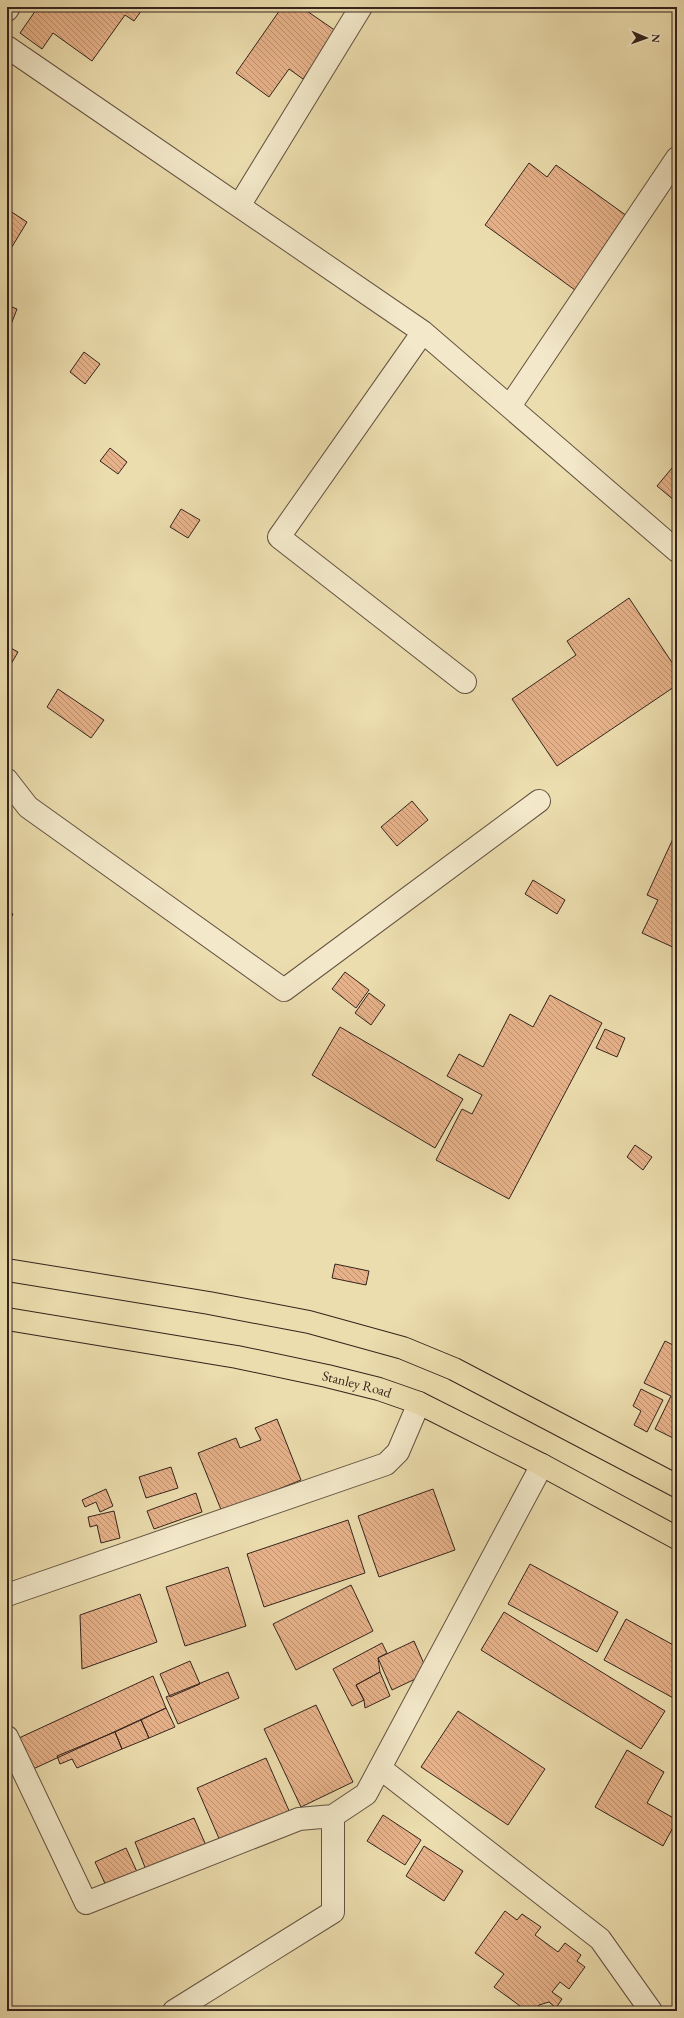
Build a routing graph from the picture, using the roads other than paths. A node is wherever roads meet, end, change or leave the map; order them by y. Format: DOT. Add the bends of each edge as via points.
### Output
graph roads {
  1 [pos="9,7"];
  2 [pos="361,7"];
  3 [pos="7,10"];
  4 [pos="7,47"];
  5 [pos="677,158"];
  6 [pos="239,206"];
  7 [pos="423,332"];
  8 [pos="510,406"];
  9 [pos="677,551"];
  10 [pos="465,682"];
  11 [pos="7,780"];
  12 [pos="539,801"];
  13 [pos="7,1270"];
  14 [pos="7,1319"];
  15 [pos="419,1403"];
  16 [pos="542,1465"];
  17 [pos="677,1486"];
  18 [pos="677,1538"];
  19 [pos="7,1595"];
  20 [pos="7,1737"];
  21 [pos="380,1768"];
  22 [pos="333,1816"];
  23 [pos="174,2011"];
  24 [pos="651,2011"];
  1 -- 3 [label="street"];
  2 -- 6 [label="street"];
  4 -- 6 [label="street"];
  5 -- 8 [label="street"];
  6 -- 7 [label="street"];
  7 -- 8 [label="street"];
  7 -- 10 [label="street" via="279,537"];
  8 -- 9 [label="street"];
  11 -- 12 [label="street" via="28,807 284,990"];
  13 -- 17 [label="main road" via="309,1322 403,1348 454,1368"];
  14 -- 15 [label="main road, Stanley Road" via="238,1357 327,1376"];
  15 -- 16 [label="main road, Stanley Road"];
  15 -- 19 [label="street" via="398,1452 386,1464"];
  16 -- 18 [label="main road, Stanley Road"];
  16 -- 21 [label="street"];
  20 -- 22 [label="street" via="86,1903 299,1819"];
  21 -- 22 [label="street" via="366,1794"];
  21 -- 24 [label="street" via="600,1939"];
  22 -- 23 [label="street" via="333,1912"];
}
